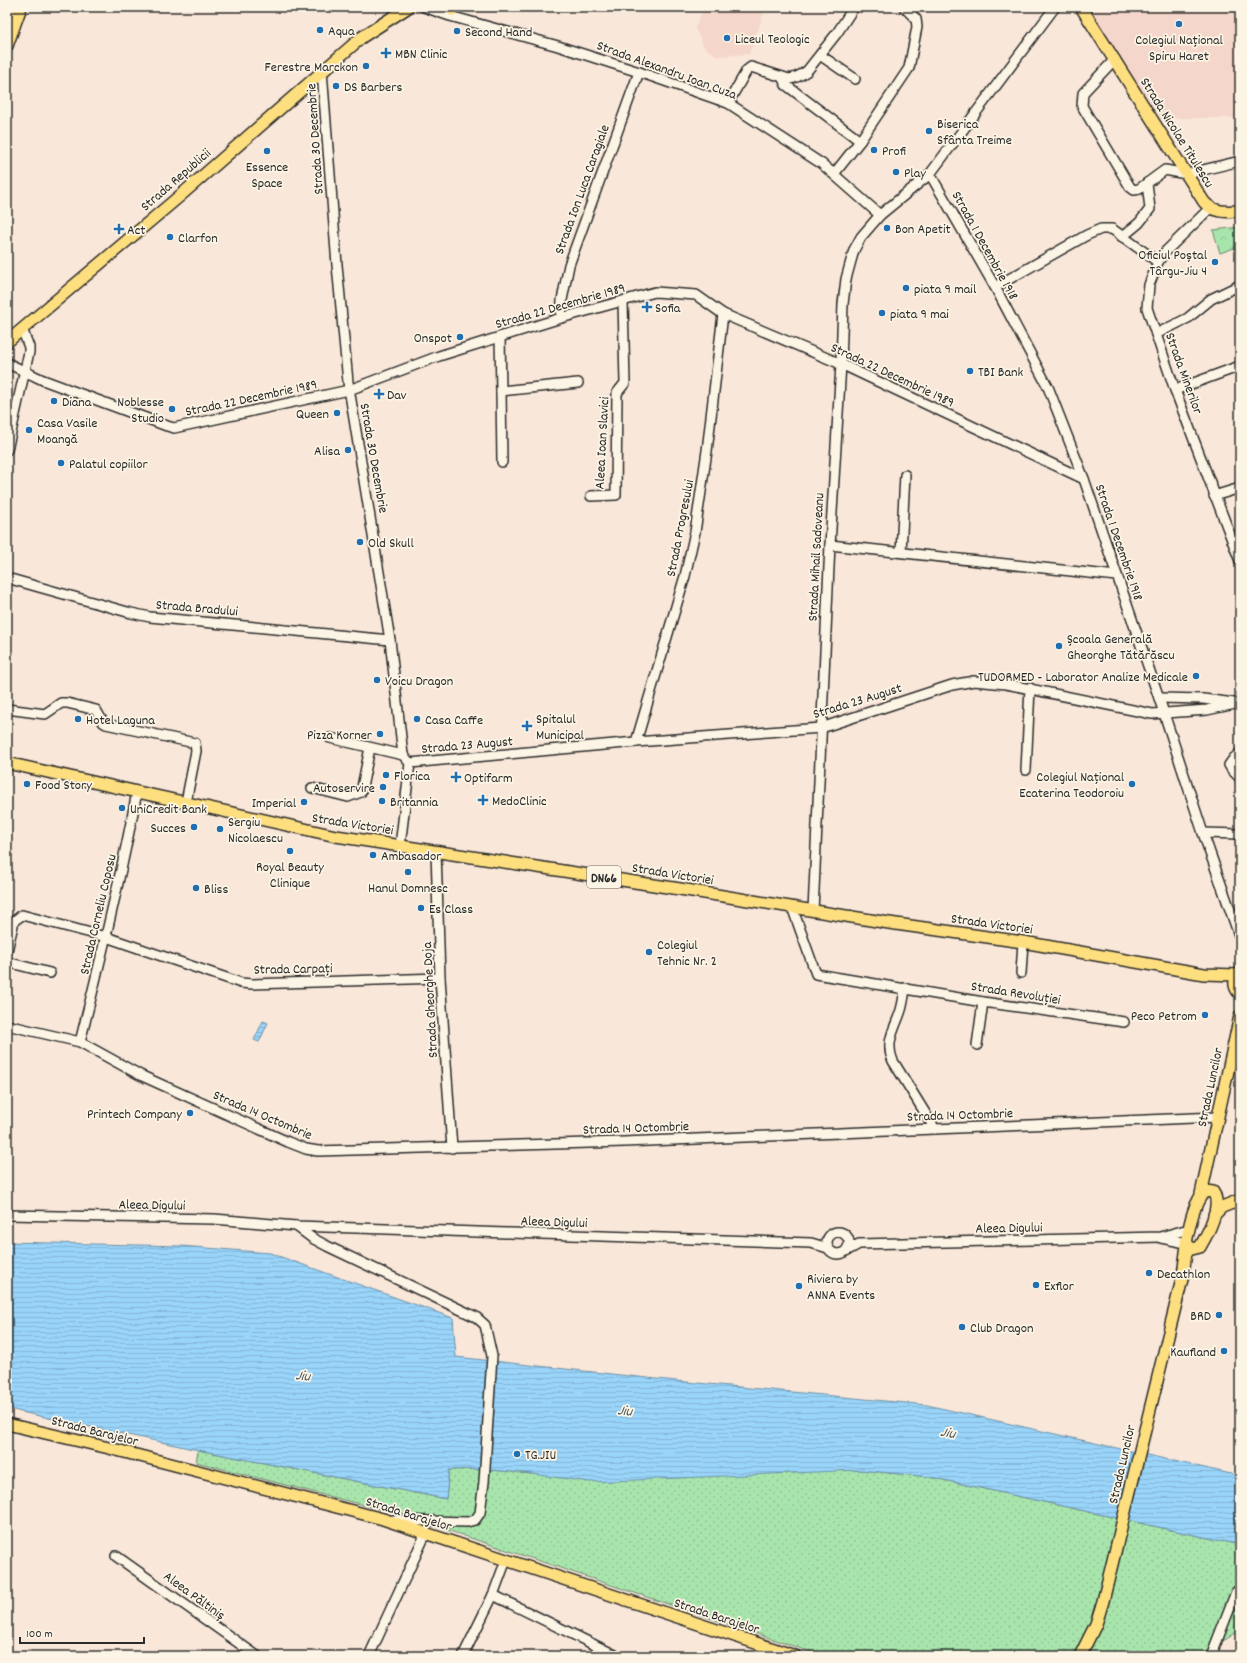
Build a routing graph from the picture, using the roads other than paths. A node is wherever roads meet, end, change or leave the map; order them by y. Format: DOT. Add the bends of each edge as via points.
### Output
graph roads {
  1 [pos="392,7"];
  2 [pos="424,7"];
  3 [pos="854,7"];
  4 [pos="905,7"];
  5 [pos="1074,7"];
  6 [pos="1081,7"];
  7 [pos="7,8"];
  8 [pos="410,8"];
  9 [pos="449,8"];
  10 [pos="1053,8"];
  11 [pos="18,9"];
  12 [pos="462,19"];
  13 [pos="1093,23"];
  14 [pos="362,38"];
  15 [pos="7,46"];
  16 [pos="820,55"];
  17 [pos="1115,59"];
  18 [pos="322,71"];
  19 [pos="639,72"];
  20 [pos="782,77"];
  21 [pos="855,79"];
  22 [pos="728,103"];
  23 [pos="860,141"];
  24 [pos="1240,161"];
  25 [pos="834,174"];
  26 [pos="930,174"];
  27 [pos="1186,174"];
  28 [pos="1148,183"];
  29 [pos="1210,208"];
  30 [pos="1240,211"];
  31 [pos="880,215"];
  32 [pos="1122,237"];
  33 [pos="1158,262"];
  34 [pos="1240,285"];
  35 [pos="995,287"];
  36 [pos="623,301"];
  37 [pos="723,314"];
  38 [pos="561,318"];
  39 [pos="22,330"];
  40 [pos="1156,334"];
  41 [pos="500,337"];
  42 [pos="7,342"];
  43 [pos="7,363"];
  44 [pos="841,364"];
  45 [pos="1240,366"];
  46 [pos="25,373"];
  47 [pos="578,383"];
  48 [pos="349,390"];
  49 [pos="1175,390"];
  50 [pos="501,391"];
  51 [pos="7,450"];
  52 [pos="502,462"];
  53 [pos="906,475"];
  54 [pos="1084,479"];
  55 [pos="1240,488"];
  56 [pos="591,496"];
  57 [pos="1214,496"];
  58 [pos="830,545"];
  59 [pos="901,552"];
  60 [pos="1240,561"];
  61 [pos="1117,576"];
  62 [pos="7,578"];
  63 [pos="390,640"];
  64 [pos="1030,688"];
  65 [pos="1159,698"];
  66 [pos="1238,703"];
  67 [pos="7,709"];
  68 [pos="1164,714"];
  69 [pos="821,728"];
  70 [pos="330,738"];
  71 [pos="636,742"];
  72 [pos="370,748"];
  73 [pos="1240,753"];
  74 [pos="403,755"];
  75 [pos="7,763"];
  76 [pos="410,763"];
  77 [pos="1026,770"];
  78 [pos="1240,778"];
  79 [pos="312,788"];
  80 [pos="137,792"];
  81 [pos="186,802"];
  82 [pos="1203,832"];
  83 [pos="1240,834"];
  84 [pos="400,846"];
  85 [pos="436,851"];
  86 [pos="792,907"];
  87 [pos="813,911"];
  88 [pos="106,937"];
  89 [pos="1240,938"];
  90 [pos="1023,942"];
  91 [pos="7,951"];
  92 [pos="7,962"];
  93 [pos="50,973"];
  94 [pos="1021,973"];
  95 [pos="1237,976"];
  96 [pos="440,978"];
  97 [pos="905,988"];
  98 [pos="1240,994"];
  99 [pos="983,1002"];
  100 [pos="1240,1016"];
  101 [pos="1124,1022"];
  102 [pos="7,1025"];
  103 [pos="80,1042"];
  104 [pos="977,1045"];
  105 [pos="1217,1117"];
  106 [pos="935,1129"];
  107 [pos="452,1148"];
  108 [pos="1209,1194"];
  109 [pos="1240,1200"];
  110 [pos="1214,1214"];
  111 [pos="7,1215"];
  112 [pos="296,1226"];
  113 [pos="1189,1229"];
  114 [pos="845,1234"];
  115 [pos="830,1236"];
  116 [pos="1160,1237"];
  117 [pos="811,1243"];
  118 [pos="859,1244"];
  119 [pos="1186,1244"];
  120 [pos="828,1248"];
  121 [pos="1200,1248"];
  122 [pos="848,1250"];
  123 [pos="1182,1275"];
  124 [pos="7,1424"];
  125 [pos="383,1519"];
  126 [pos="426,1533"];
  127 [pos="116,1556"];
  128 [pos="506,1560"];
  129 [pos="1240,1589"];
  130 [pos="493,1596"];
  131 [pos="467,1655"];
  132 [pos="257,1656"];
  133 [pos="369,1656"];
  134 [pos="617,1656"];
  135 [pos="795,1656"];
  136 [pos="1080,1656"];
  137 [pos="1211,1656"];
  1 -- 14 [label="main road, Strada Republicii"];
  2 -- 12 [label="street, Strada Alexandru Ioan Cuza"];
  3 -- 16 [label="street"];
  4 -- 23 [label="street" via="916,19 917,27 909,68"];
  5 -- 13 [label="main road, Strada Nicolae Titulescu"];
  6 -- 13 [label="main road, Strada Nicolae Titulescu"];
  7 -- 11 [label="street"];
  8 -- 14 [label="main road, Strada Republicii"];
  9 -- 12 [label="street, Strada Alexandru Ioan Cuza"];
  10 -- 26 [label="street"];
  11 -- 15 [label="main road"];
  12 -- 19 [label="street, Strada Alexandru Ioan Cuza"];
  13 -- 17 [label="main road, Strada Nicolae Titulescu"];
  14 -- 18 [label="main road, Strada Republicii"];
  16 -- 20 [label="street" via="801,75 795,78"];
  16 -- 21 [label="street"];
  17 -- 27 [label="main road, Strada Nicolae Titulescu"];
  17 -- 28 [label="street" via="1082,93 1082,106 1130,187 1134,190 1139,189"];
  18 -- 39 [label="main road, Strada Republicii"];
  18 -- 48 [label="street, Strada 30 Decembrie"];
  19 -- 22 [label="street, Strada Alexandru Ioan Cuza"];
  19 -- 38 [label="street, Strada Ion Luca Caragiale" via="568,265"];
  20 -- 22 [label="street" via="751,67"];
  20 -- 23 [label="street" via="786,85"];
  22 -- 25 [label="street, Strada Alexandru Ioan Cuza"];
  23 -- 25 [label="street"];
  24 -- 27 [label="street"];
  25 -- 31 [label="street, Strada Alexandru Ioan Cuza"];
  26 -- 31 [label="street"];
  26 -- 35 [label="street, Strada 1 Decembrie 1918"];
  27 -- 28 [label="street" via="1164,170"];
  27 -- 29 [label="main road, Strada Nicolae Titulescu"];
  28 -- 32 [label="street" via="1150,209 1139,223"];
  29 -- 30 [label="main road, Strada Nicolae Titulescu" via="1219,211"];
  29 -- 33 [label="street, Strada Minerilor"];
  31 -- 44 [label="street, Strada Mihail Sadoveanu" via="857,243 846,279"];
  32 -- 33 [label="street"];
  32 -- 35 [label="street" via="1112,229 1102,229"];
  33 -- 40 [label="street, Strada Minerilor" via="1147,297 1147,308"];
  34 -- 40 [label="street" via="1211,299 1188,318"];
  35 -- 54 [label="street, Strada 1 Decembrie 1918" via="1048,387"];
  36 -- 37 [label="street, Strada 22 Decembrie 1989" via="655,292 694,294"];
  36 -- 38 [label="street, Strada 22 Decembrie 1989"];
  36 -- 56 [label="street, Aleea Ioan Slavici" via="625,383 617,393 616,496"];
  37 -- 44 [label="street, Strada 22 Decembrie 1989"];
  37 -- 71 [label="street, Strada Progresului" via="695,532 685,576"];
  38 -- 41 [label="street, Strada 22 Decembrie 1989"];
  39 -- 42 [label="main road, Strada Republicii"];
  39 -- 46 [label="street" via="29,347"];
  40 -- 49 [label="street, Strada Minerilor"];
  41 -- 48 [label="street, Strada 22 Decembrie 1989"];
  41 -- 50 [label="street"];
  43 -- 46 [label="street, Strada 22 Decembrie 1989"];
  44 -- 54 [label="street, Strada 22 Decembrie 1989"];
  44 -- 58 [label="street, Strada Mihail Sadoveanu"];
  45 -- 49 [label="street"];
  46 -- 48 [label="street, Strada 22 Decembrie 1989" via="174,428"];
  46 -- 51 [label="street"];
  47 -- 50 [label="street"];
  48 -- 63 [label="street, Strada 30 Decembrie"];
  49 -- 57 [label="street, Strada Minerilor"];
  50 -- 52 [label="street"];
  53 -- 59 [label="street"];
  54 -- 61 [label="street, Strada 1 Decembrie 1918"];
  55 -- 57 [label="street"];
  57 -- 60 [label="street, Strada Minerilor"];
  58 -- 59 [label="street"];
  58 -- 69 [label="street, Strada Mihail Sadoveanu"];
  59 -- 61 [label="street"];
  61 -- 65 [label="street, Strada 1 Decembrie 1918"];
  62 -- 63 [label="street, Strada Bradului" via="150,617"];
  63 -- 74 [label="street, Strada 30 Decembrie"];
  64 -- 68 [label="street, Strada 23 August" via="1144,713"];
  64 -- 69 [label="street, Strada 23 August" via="964,682"];
  64 -- 77 [label="street"];
  65 -- 66 [label="street, Strada 23 August"];
  65 -- 68 [label="street, Strada 1 Decembrie 1918"];
  66 -- 68 [label="street, Strada 23 August" via="1207,710"];
  67 -- 81 [label="street" via="45,714 61,703 67,703 96,710 102,722 106,724 195,743 196,751"];
  68 -- 82 [label="street, Strada 1 Decembrie 1918"];
  69 -- 71 [label="street, Strada 23 August"];
  69 -- 87 [label="street, Strada Mihail Sadoveanu"];
  70 -- 72 [label="street"];
  71 -- 76 [label="street, Strada 23 August"];
  72 -- 74 [label="street"];
  72 -- 79 [label="street" via="361,792 348,797"];
  73 -- 78 [label="street" via="1229,765"];
  74 -- 76 [label="street"];
  75 -- 80 [label="main road, Strada Victoriei / DN66"];
  76 -- 84 [label="street"];
  80 -- 81 [label="main road, Strada Victoriei / DN66"];
  80 -- 88 [label="street, Strada Corneliu Coposu"];
  81 -- 84 [label="main road, Strada Victoriei / DN66" via="305,830"];
  82 -- 83 [label="street"];
  82 -- 89 [label="street, Strada 1 Decembrie 1918"];
  84 -- 85 [label="main road, Strada Victoriei / DN66"];
  85 -- 86 [label="main road, Strada Victoriei / DN66"];
  85 -- 96 [label="street, Strada Gheorghe Doja"];
  86 -- 87 [label="main road, Strada Victoriei / DN66"];
  86 -- 97 [label="street, Strada Revoluției" via="816,974"];
  87 -- 90 [label="main road, Strada Victoriei / DN66"];
  88 -- 91 [label="street, Strada Carpați" via="22,915 14,920"];
  88 -- 96 [label="street, Strada Carpați" via="241,983"];
  88 -- 103 [label="street, Strada Corneliu Coposu"];
  90 -- 94 [label="street"];
  90 -- 95 [label="main road, Strada Victoriei / DN66" via="1204,974"];
  92 -- 93 [label="street"];
  95 -- 98 [label="main road" via="1237,991"];
  96 -- 107 [label="street, Strada Gheorghe Doja"];
  97 -- 99 [label="street, Strada Revoluției"];
  97 -- 106 [label="street" via="900,1013 890,1040 890,1054"];
  99 -- 101 [label="street, Strada Revoluției"];
  99 -- 104 [label="street"];
  100 -- 105 [label="main road, Strada Luncilor"];
  102 -- 103 [label="street, Strada 14 Octombrie"];
  103 -- 107 [label="street, Strada 14 Octombrie" via="140,1075 306,1149 329,1152"];
  105 -- 106 [label="street, Strada 14 Octombrie"];
  105 -- 108 [label="main road, Strada Luncilor" via="1207,1165"];
  106 -- 107 [label="street, Strada 14 Octombrie"];
  108 -- 109 [label="main road"];
  108 -- 110 [label="main road, Strada Luncilor" via="1217,1205"];
  108 -- 113 [label="main road, Strada Luncilor"];
  109 -- 110 [label="main road" via="1222,1207"];
  110 -- 121 [label="main road, Strada Luncilor"];
  111 -- 112 [label="street, Aleea Digului" via="214,1219"];
  112 -- 117 [label="street, Aleea Digului"];
  112 -- 125 [label="street" via="327,1246 476,1317 485,1325 488,1333 492,1356 480,1514 475,1520 467,1522"];
  113 -- 116 [label="street, Aleea Digului"];
  113 -- 119 [label="main road, Strada Luncilor"];
  114 -- 115 [label="street" via="840,1232"];
  114 -- 118 [label="street"];
  114 -- 122 [label="street" via="850,1244"];
  115 -- 117 [label="street, Aleea Digului"];
  115 -- 120 [label="street"];
  116 -- 118 [label="street, Aleea Digului"];
  116 -- 119 [label="street, Aleea Digului"];
  117 -- 120 [label="street, Aleea Digului"];
  118 -- 122 [label="street, Aleea Digului"];
  119 -- 121 [label="main road" via="1192,1249"];
  119 -- 123 [label="main road, Strada Luncilor"];
  120 -- 122 [label="street" via="837,1254 843,1254"];
  121 -- 123 [label="main road, Strada Luncilor"];
  123 -- 136 [label="main road, Strada Luncilor" via="1096,1624"];
  124 -- 125 [label="main road, Strada Barajelor"];
  125 -- 126 [label="main road, Strada Barajelor"];
  126 -- 128 [label="main road, Strada Barajelor"];
  126 -- 133 [label="street"];
  127 -- 132 [label="street, Aleea Păltiniș"];
  128 -- 130 [label="street"];
  128 -- 135 [label="main road, Strada Barajelor"];
  129 -- 137 [label="street" via="1236,1592"];
  130 -- 131 [label="street"];
  130 -- 134 [label="street"];
}
